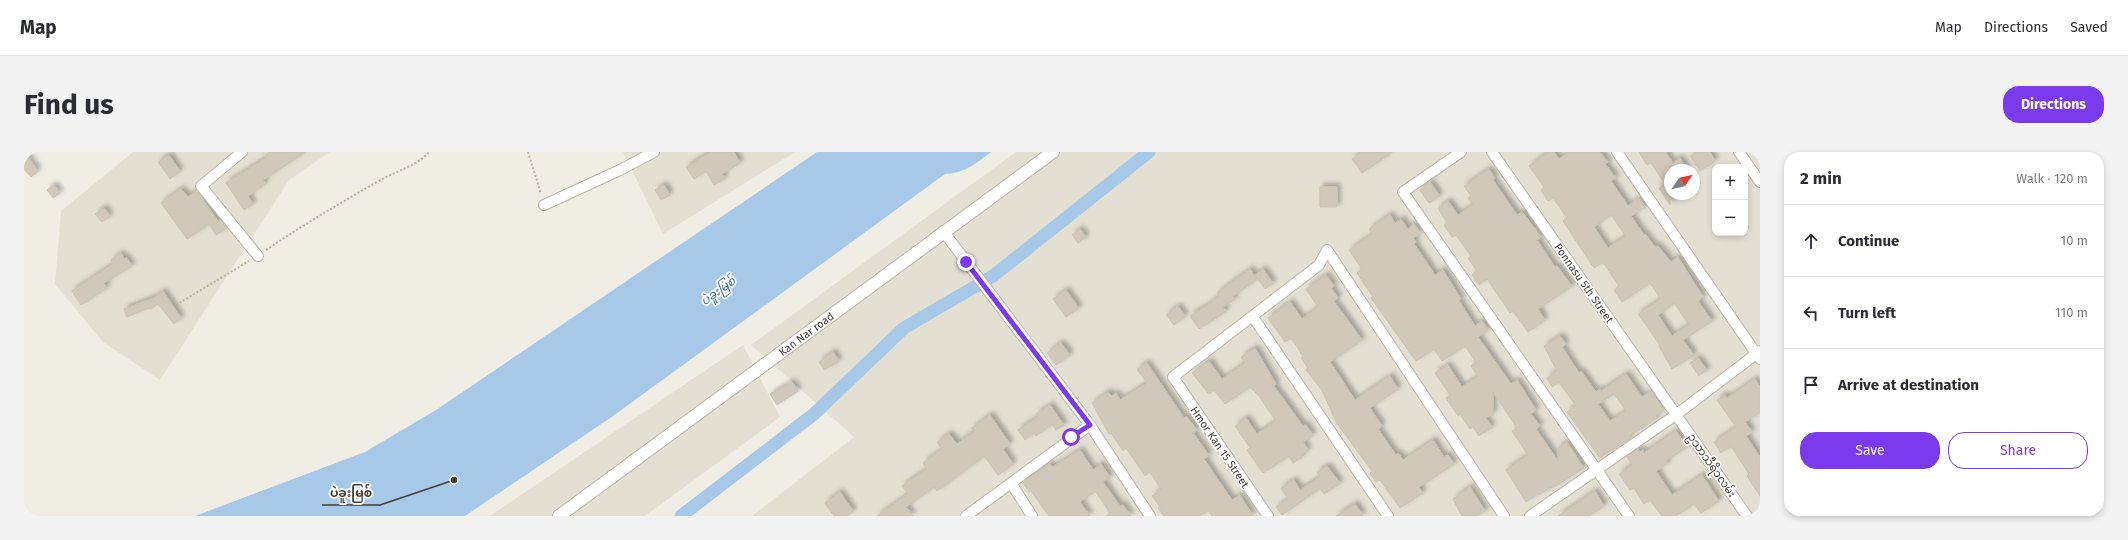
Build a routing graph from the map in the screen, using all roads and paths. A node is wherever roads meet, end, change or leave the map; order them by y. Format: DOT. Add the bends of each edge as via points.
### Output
graph roads {
  1 [pos="242,152"];
  2 [pos="429,152"];
  3 [pos="528,152"];
  4 [pos="654,152"];
  5 [pos="1053,152"];
  6 [pos="1460,152"];
  7 [pos="1492,152"];
  8 [pos="1616,152"];
  9 [pos="1739,152"];
  10 [pos="1760,182"];
  11 [pos="544,205"];
  12 [pos="943,231"];
  13 [pos="258,256"];
  14 [pos="176,306"];
  15 [pos="1253,317"];
  16 [pos="1759,355"];
  17 [pos="1677,414"];
  18 [pos="1090,425"];
  19 [pos="1596,469"];
  20 [pos="1010,483"];
  21 [pos="559,516"];
  22 [pos="966,516"];
  23 [pos="1032,516"];
  24 [pos="1150,516"];
  25 [pos="1268,516"];
  26 [pos="1388,516"];
  27 [pos="1504,516"];
  28 [pos="1530,516"];
  29 [pos="1629,516"];
  30 [pos="1747,516"];
  1 -- 13 [label="street" via="201,186"];
  2 -- 13 [label="path" via="422,160 381,179 312,219"];
  3 -- 11 [label="path"];
  4 -- 11 [label="street"];
  5 -- 12 [label="street, Kan Nar road"];
  6 -- 19 [label="street" via="1403,192"];
  7 -- 17 [label="street, Ponnasu 5th Street"];
  8 -- 16 [label="street"];
  9 -- 10 [label="street"];
  12 -- 18 [label="street"];
  12 -- 21 [label="street, Kan Nar road"];
  13 -- 14 [label="path"];
  15 -- 25 [label="street, Hmor Kan 15 Street" via="1173,378"];
  15 -- 26 [label="street"];
  15 -- 27 [label="street" via="1320,265 1327,250"];
  16 -- 17 [label="street"];
  17 -- 19 [label="street"];
  17 -- 30 [label="street, ဥသာသီရိ၁လမ်း"];
  18 -- 20 [label="street"];
  18 -- 24 [label="street"];
  19 -- 28 [label="street"];
  19 -- 29 [label="street"];
  20 -- 22 [label="street"];
  20 -- 23 [label="street"];
}
